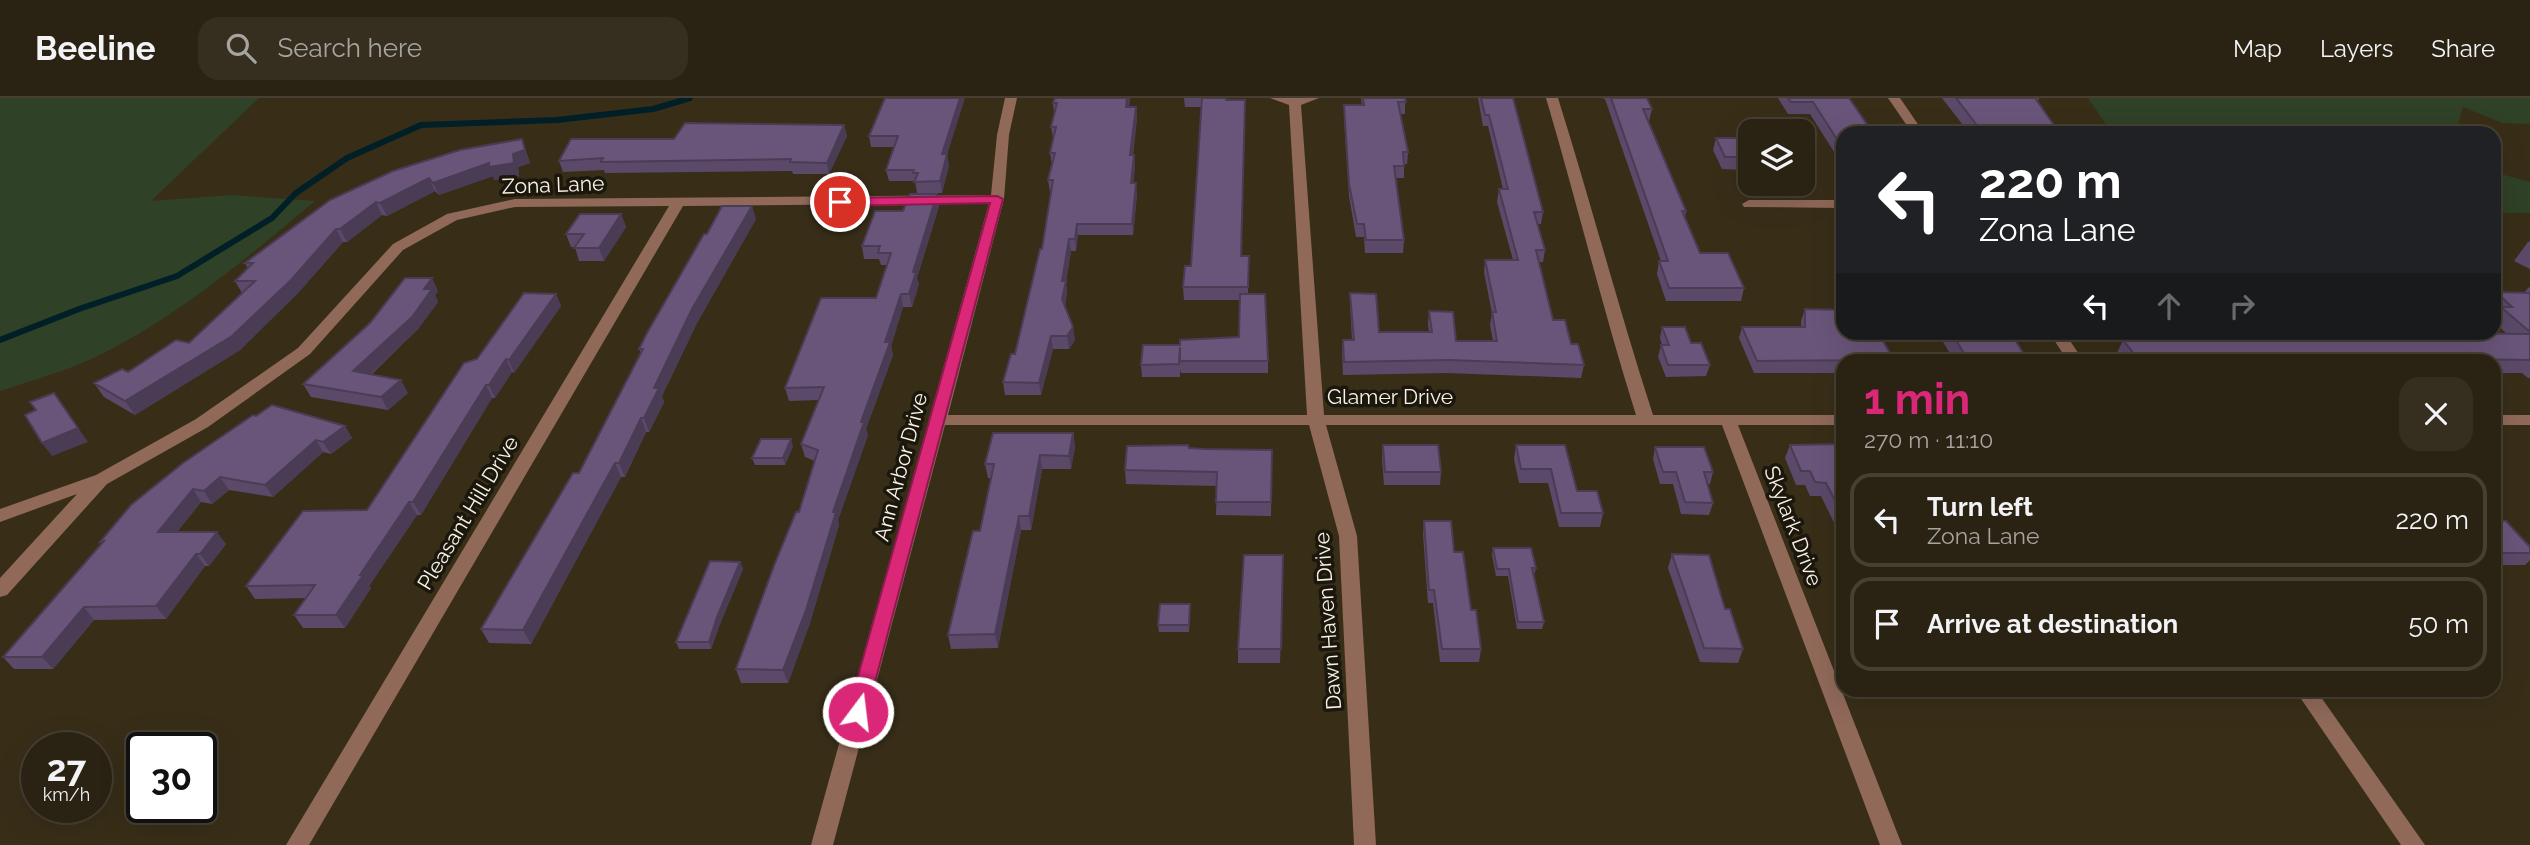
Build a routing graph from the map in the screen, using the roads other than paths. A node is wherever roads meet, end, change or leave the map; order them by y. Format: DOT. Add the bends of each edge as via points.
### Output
graph roads {
  1 [pos="1011,98"];
  2 [pos="1276,98"];
  3 [pos="1313,98"];
  4 [pos="1552,98"];
  5 [pos="1894,98"];
  6 [pos="1295,103"];
  7 [pos="1913,126"];
  8 [pos="997,199"];
  9 [pos="677,204"];
  10 [pos="1749,204"];
  11 [pos="1836,204"];
  12 [pos="937,420"];
  13 [pos="1316,420"];
  14 [pos="1646,420"];
  15 [pos="1728,420"];
  16 [pos="1836,420"];
  17 [pos="2501,420"];
  18 [pos="2530,420"];
  19 [pos="102,479"];
  20 [pos="0,516"];
  21 [pos="0,590"];
  22 [pos="2310,697"];
  23 [pos="298,845"];
  24 [pos="822,845"];
  25 [pos="1365,845"];
  26 [pos="1891,845"];
  27 [pos="2414,845"];
  1 -- 8 [label="street, Ann Arbor Drive"];
  2 -- 6 [label="street"];
  3 -- 6 [label="street"];
  4 -- 14 [label="street"];
  5 -- 7 [label="street"];
  6 -- 13 [label="street, Dawn Haven Drive"];
  8 -- 9 [label="street, Zona Lane"];
  8 -- 12 [label="street, Ann Arbor Drive"];
  9 -- 19 [label="street, Zona Lane" via="515,203 452,217 398,247 304,351 202,423"];
  9 -- 23 [label="street, Pleasant Hill Drive"];
  10 -- 11 [label="street"];
  12 -- 13 [label="street, Glamer Drive"];
  12 -- 24 [label="street, Ann Arbor Drive"];
  13 -- 14 [label="street, Glamer Drive"];
  13 -- 25 [label="street, Dawn Haven Drive" via="1348,536"];
  14 -- 15 [label="street, Glamer Drive"];
  15 -- 16 [label="street, Glamer Drive"];
  15 -- 26 [label="street, Skylark Drive"];
  17 -- 18 [label="street"];
  19 -- 20 [label="street, Zona Lane"];
  19 -- 21 [label="street"];
  22 -- 27 [label="street"];
}
